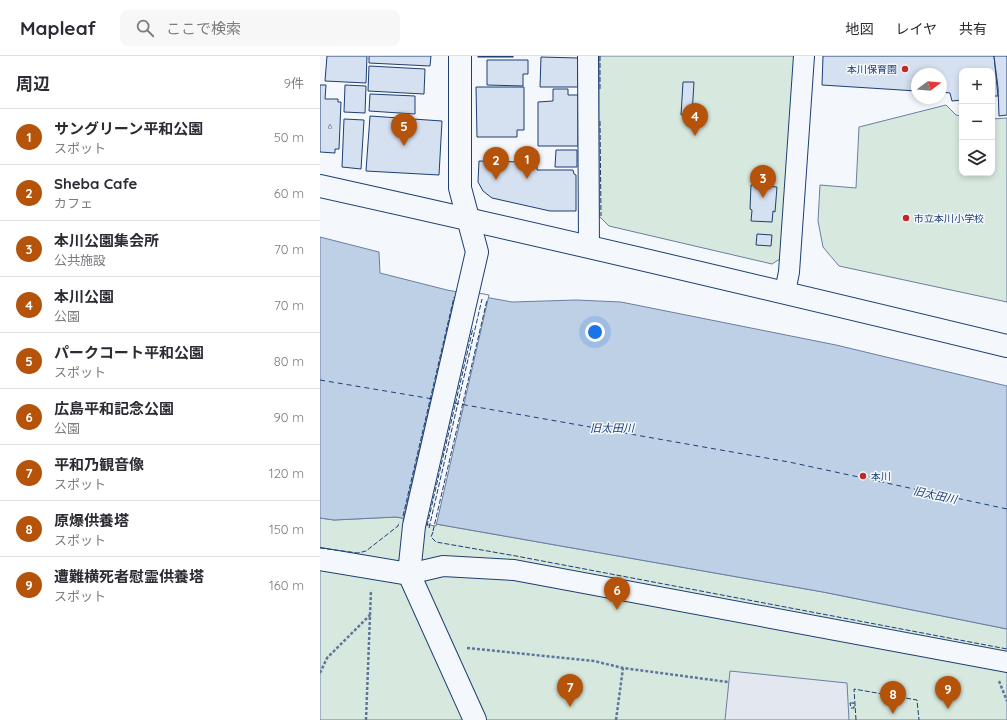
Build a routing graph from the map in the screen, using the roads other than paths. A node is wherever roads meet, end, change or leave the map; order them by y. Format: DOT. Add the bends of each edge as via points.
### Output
graph roads {
  1 [pos="460,56"];
  2 [pos="588,56"];
  3 [pos="804,56"];
  4 [pos="320,186"];
  5 [pos="468,219"];
  6 [pos="589,247"];
  7 [pos="785,292"];
  8 [pos="1007,346"];
  9 [pos="320,559"];
  10 [pos="408,574"];
  11 [pos="1002,669"];
  12 [pos="475,720"];
  1 -- 5 [label="street" via="460,188"];
  2 -- 6 [label="street"];
  3 -- 7 [label="street" via="790,272"];
  4 -- 5 [label="street"];
  5 -- 6 [label="street"];
  5 -- 10 [label="street" via="477,252 414,526"];
  6 -- 7 [label="street"];
  7 -- 8 [label="street"];
  9 -- 10 [label="street"];
  10 -- 11 [label="street" via="443,566 514,570"];
  10 -- 12 [label="street"];
}
